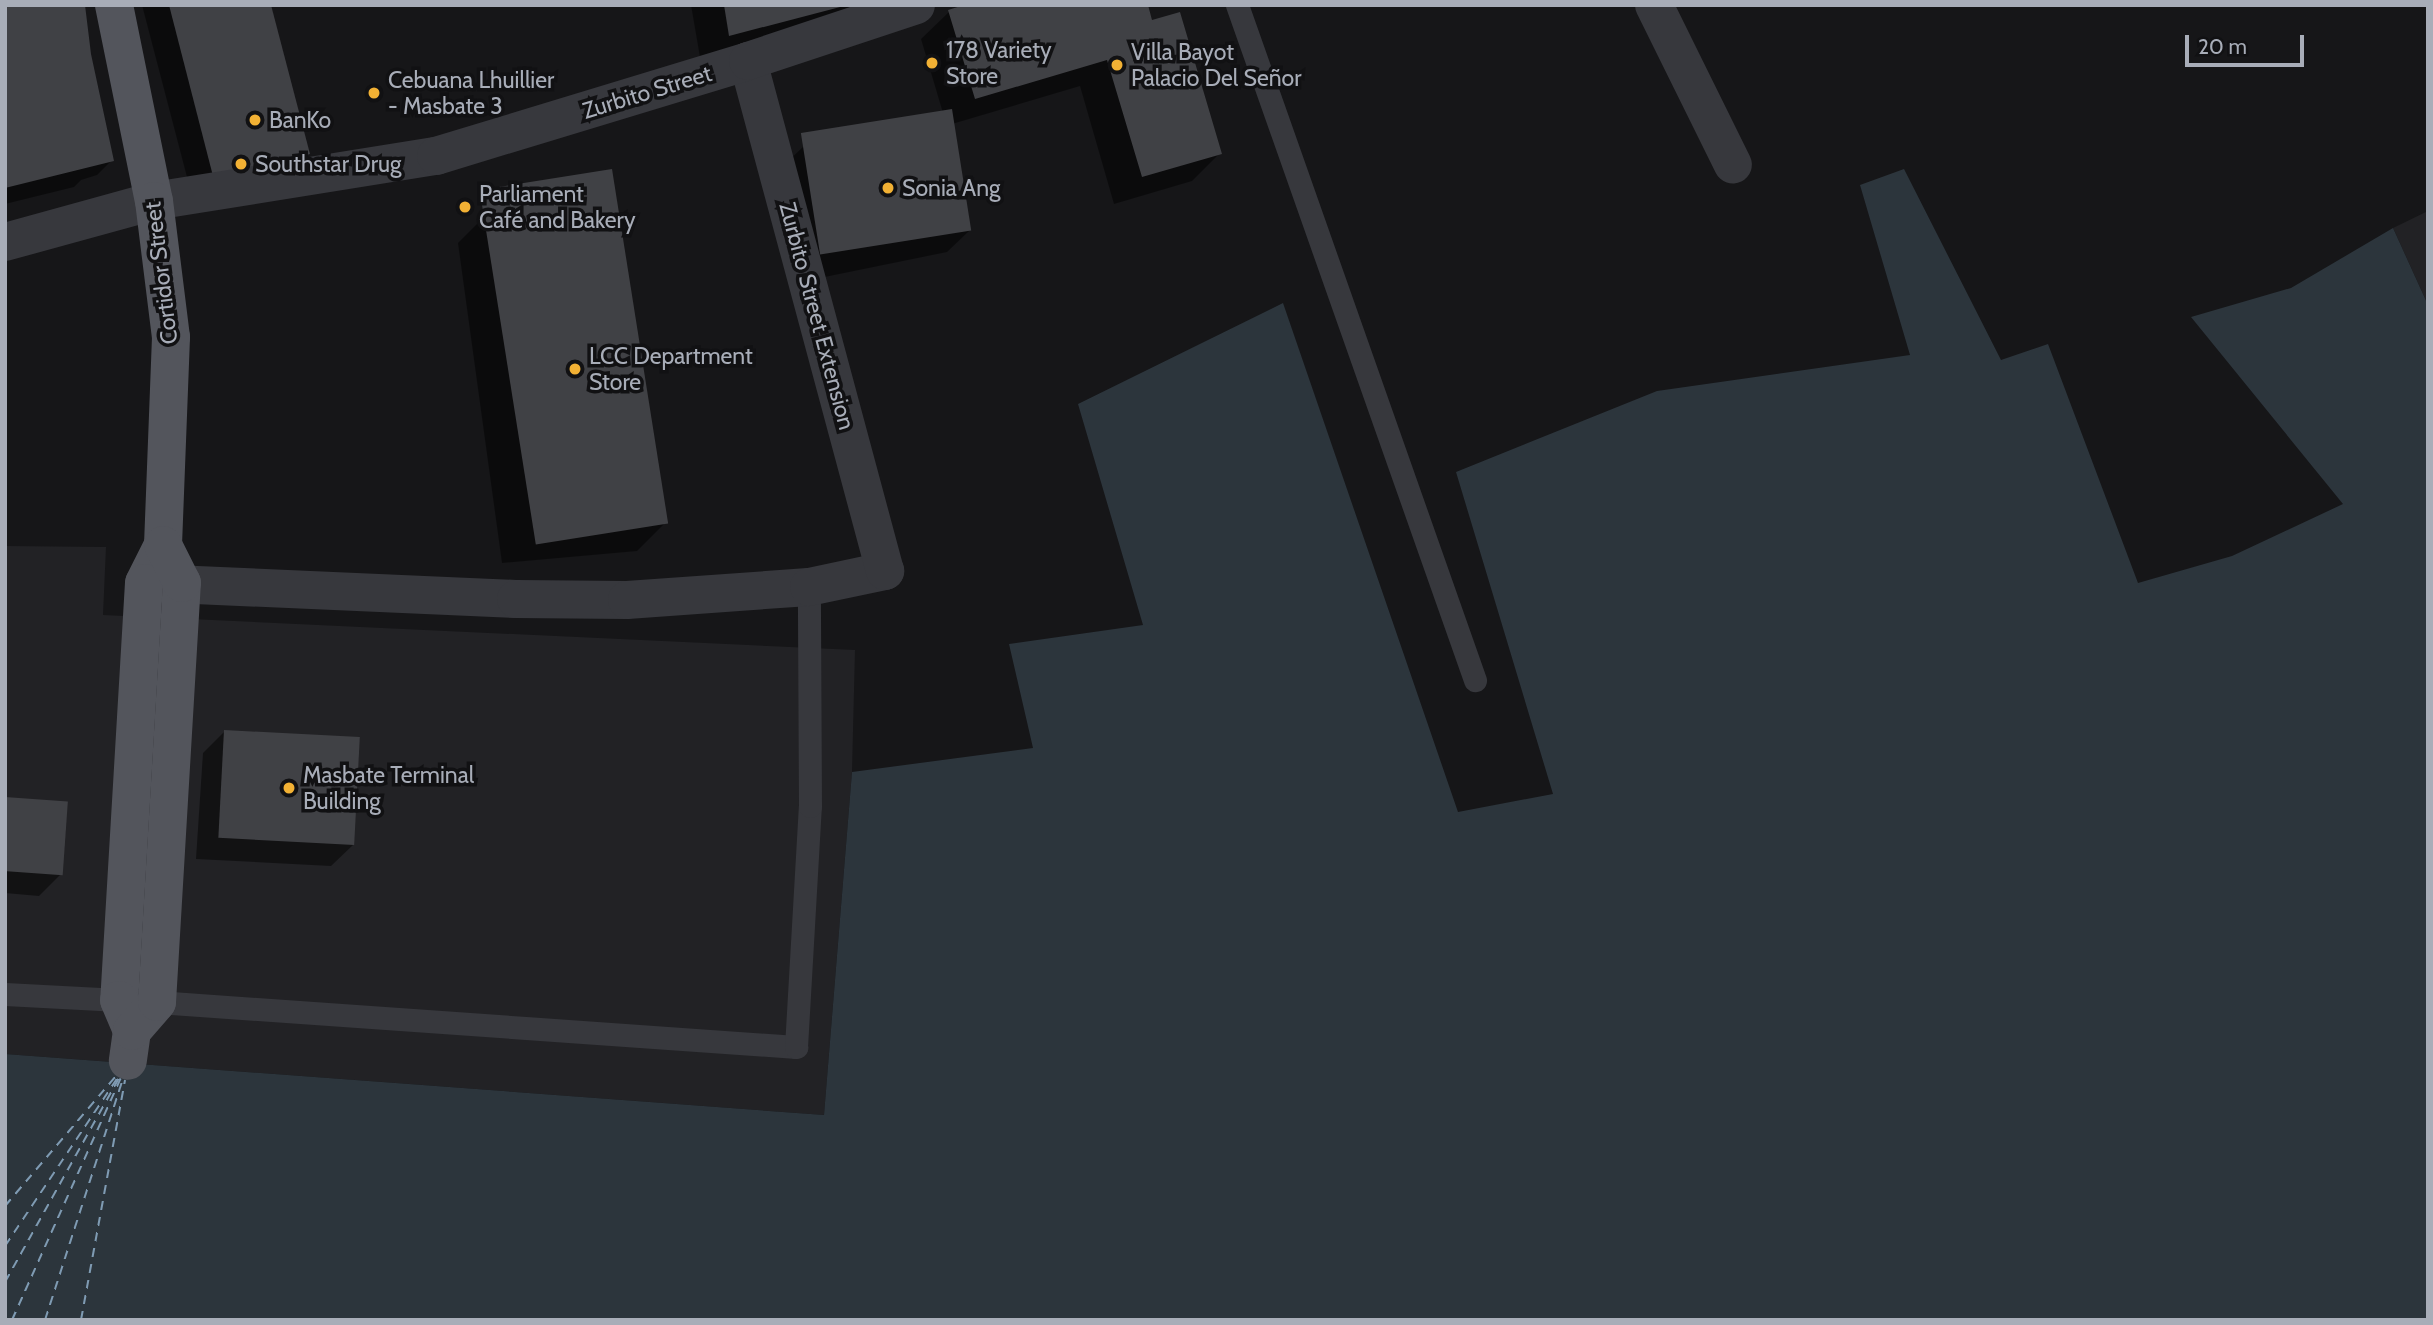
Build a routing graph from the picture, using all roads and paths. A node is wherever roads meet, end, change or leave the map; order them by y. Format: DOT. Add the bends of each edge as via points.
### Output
graph roads {
  1 [pos="114,5"];
  2 [pos="916,5"];
  3 [pos="1237,5"];
  4 [pos="1654,5"];
  5 [pos="748,61"];
  6 [pos="1733,165"];
  7 [pos="154,201"];
  8 [pos="5,242"];
  9 [pos="163,545"];
  10 [pos="144,583"];
  11 [pos="182,583"];
  12 [pos="809,587"];
  13 [pos="1475,680"];
  14 [pos="5,994"];
  15 [pos="157,1002"];
  16 [pos="126,1031"];
  1 -- 7 [label="main road, Cortidor Street"];
  2 -- 5 [label="street, Zurbito Street"];
  3 -- 13 [label="lane"];
  4 -- 6 [label="street"];
  5 -- 7 [label="street, Zurbito Street" via="436,156"];
  5 -- 12 [label="street, Zurbito Street Extension" via="885,571"];
  7 -- 8 [label="street, Zurbito Street"];
  7 -- 9 [label="main road, Cortidor Street" via="171,337"];
  9 -- 10 [label="main road, Cortidor Street"];
  9 -- 11 [label="main road, Cortidor Street"];
  10 -- 11 [label="street"];
  10 -- 16 [label="main road"];
  11 -- 12 [label="street" via="627,600"];
  11 -- 15 [label="main road"];
  12 -- 15 [label="lane" via="810,806 796,1047"];
  14 -- 16 [label="lane"];
  15 -- 16 [label="main road"];
}
